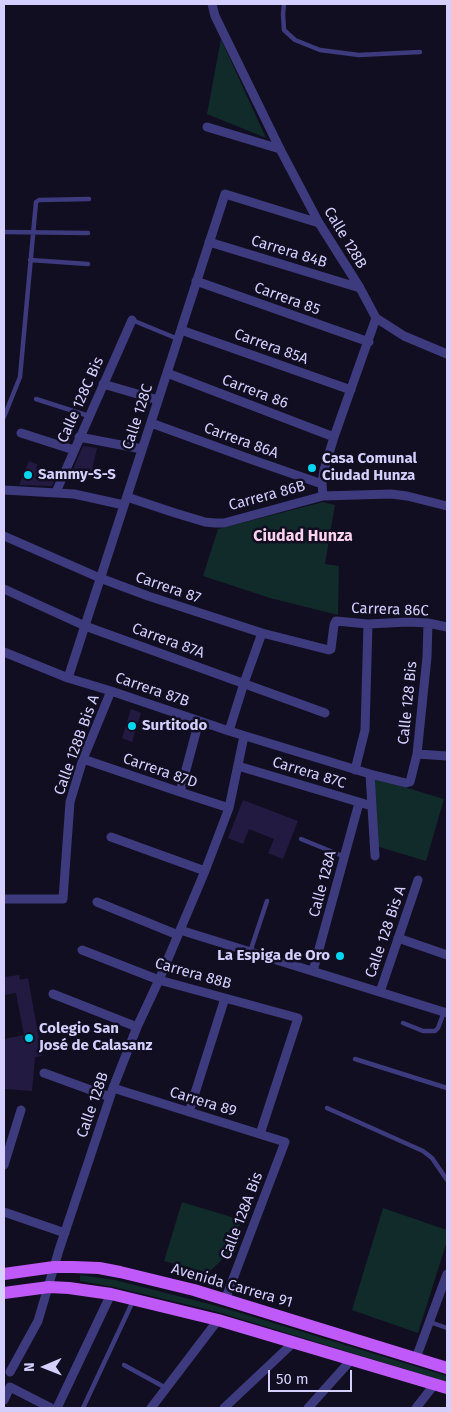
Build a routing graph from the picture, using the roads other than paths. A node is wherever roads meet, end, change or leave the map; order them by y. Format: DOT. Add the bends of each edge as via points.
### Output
graph roads {
  1 [pos="212,4"];
  2 [pos="284,4"];
  3 [pos="420,52"];
  4 [pos="206,127"];
  5 [pos="280,149"];
  6 [pos="89,199"];
  7 [pos="319,223"];
  8 [pos="4,232"];
  9 [pos="33,232"];
  10 [pos="88,233"];
  11 [pos="209,242"];
  12 [pos="30,260"];
  13 [pos="88,264"];
  14 [pos="196,281"];
  15 [pos="360,288"];
  16 [pos="376,318"];
  17 [pos="132,320"];
  18 [pos="179,334"];
  19 [pos="368,342"];
  20 [pos="447,354"];
  21 [pos="167,373"];
  22 [pos="103,384"];
  23 [pos="352,390"];
  24 [pos="36,400"];
  25 [pos="158,400"];
  26 [pos="89,416"];
  27 [pos="4,417"];
  28 [pos="151,423"];
  29 [pos="21,433"];
  30 [pos="79,437"];
  31 [pos="334,437"];
  32 [pos="142,449"];
  33 [pos="74,450"];
  34 [pos="322,484"];
  35 [pos="4,490"];
  36 [pos="56,492"];
  37 [pos="323,496"];
  38 [pos="125,501"];
  39 [pos="447,506"];
  40 [pos="4,536"];
  41 [pos="100,578"];
  42 [pos="4,589"];
  43 [pos="428,623"];
  44 [pos="368,624"];
  45 [pos="85,626"];
  46 [pos="447,627"];
  47 [pos="262,633"];
  48 [pos="330,650"];
  49 [pos="4,652"];
  50 [pos="68,678"];
  51 [pos="244,683"];
  52 [pos="111,690"];
  53 [pos="325,712"];
  54 [pos="199,721"];
  55 [pos="229,731"];
  56 [pos="244,736"];
  57 [pos="417,754"];
  58 [pos="447,756"];
  59 [pos="83,759"];
  60 [pos="238,766"];
  61 [pos="355,770"];
  62 [pos="370,774"];
  63 [pos="408,783"];
  64 [pos="180,792"];
  65 [pos="359,803"];
  66 [pos="372,806"];
  67 [pos="229,808"];
  68 [pos="111,837"];
  69 [pos="301,839"];
  70 [pos="375,856"];
  71 [pos="345,857"];
  72 [pos="206,871"];
  73 [pos="418,880"];
  74 [pos="4,899"];
  75 [pos="267,901"];
  76 [pos="97,902"];
  77 [pos="179,933"];
  78 [pos="398,938"];
  79 [pos="82,950"];
  80 [pos="250,952"];
  81 [pos="447,955"];
  82 [pos="314,971"];
  83 [pos="159,980"];
  84 [pos="380,992"];
  85 [pos="53,994"];
  86 [pos="225,998"];
  87 [pos="446,1012"];
  88 [pos="402,1023"];
  89 [pos="137,1027"];
  90 [pos="355,1059"];
  91 [pos="44,1073"];
  92 [pos="447,1088"];
  93 [pos="112,1093"];
  94 [pos="327,1108"];
  95 [pos="21,1110"];
  96 [pos="189,1112"];
  97 [pos="260,1134"];
  98 [pos="284,1142"];
  99 [pos="4,1165"];
  100 [pos="447,1180"];
  101 [pos="4,1212"];
  102 [pos="65,1233"];
  103 [pos="54,1267"];
  104 [pos="4,1274"];
  105 [pos="447,1274"];
  106 [pos="49,1288"];
  107 [pos="4,1293"];
  108 [pos="111,1294"];
  109 [pos="134,1299"];
  110 [pos="225,1300"];
  111 [pos="218,1320"];
  112 [pos="430,1322"];
  113 [pos="447,1328"];
  114 [pos="293,1343"];
  115 [pos="416,1358"];
  116 [pos="351,1360"];
  117 [pos="124,1365"];
  118 [pos="447,1368"];
  119 [pos="10,1372"];
  120 [pos="434,1385"];
  121 [pos="166,1388"];
  122 [pos="447,1388"];
  123 [pos="4,1400"];
  124 [pos="51,1408"];
  125 [pos="57,1408"];
  126 [pos="83,1408"];
  127 [pos="151,1408"];
  128 [pos="224,1408"];
  129 [pos="308,1408"];
  130 [pos="416,1408"];
  1 -- 5 [label="street, Calle 128B"];
  2 -- 3 [label="lane" via="284,30 295,40 320,50 359,55"];
  4 -- 5 [label="street"];
  5 -- 7 [label="street, Calle 128B"];
  6 -- 9 [label="lane" via="39,200 36,202"];
  7 -- 11 [label="street, Calle 128C" via="225,194"];
  7 -- 15 [label="street, Calle 128B"];
  8 -- 9 [label="lane"];
  9 -- 10 [label="lane"];
  9 -- 12 [label="lane"];
  11 -- 14 [label="street, Calle 128C"];
  11 -- 15 [label="street, Carrera 84B"];
  12 -- 13 [label="lane"];
  12 -- 27 [label="lane" via="20,377"];
  14 -- 18 [label="street, Calle 128C"];
  14 -- 19 [label="street, Carrera 85"];
  15 -- 16 [label="street, Calle 128B"];
  16 -- 19 [label="street"];
  16 -- 20 [label="street" via="404,336"];
  17 -- 18 [label="lane"];
  17 -- 22 [label="street, Calle 128C Bis"];
  18 -- 21 [label="street, Calle 128C"];
  18 -- 23 [label="street, Carrera 85A"];
  19 -- 23 [label="street"];
  21 -- 25 [label="street, Calle 128C"];
  21 -- 31 [label="street, Carrera 86"];
  22 -- 25 [label="street"];
  22 -- 26 [label="street, Calle 128C Bis"];
  23 -- 31 [label="street"];
  24 -- 26 [label="lane"];
  25 -- 28 [label="street, Calle 128C"];
  26 -- 30 [label="street, Calle 128C Bis"];
  28 -- 32 [label="street, Calle 128C"];
  28 -- 34 [label="street, Carrera 86A"];
  29 -- 33 [label="street"];
  30 -- 32 [label="street"];
  30 -- 33 [label="street, Calle 128C Bis"];
  31 -- 34 [label="street"];
  32 -- 38 [label="street, Calle 128C"];
  33 -- 36 [label="street, Calle 128C Bis"];
  34 -- 37 [label="street"];
  35 -- 36 [label="street, Carrera 86B"];
  36 -- 38 [label="street, Carrera 86B"];
  37 -- 38 [label="street, Carrera 86B" via="224,523 206,522"];
  37 -- 39 [label="street, Carrera 86B" via="391,494"];
  38 -- 41 [label="street, Calle 128C"];
  40 -- 41 [label="street, Carrera 87"];
  41 -- 45 [label="street, Calle 128C"];
  41 -- 47 [label="street, Carrera 87"];
  42 -- 45 [label="street, Carrera 87A"];
  43 -- 44 [label="street, Carrera 86C"];
  43 -- 46 [label="street, Carrera 86C"];
  43 -- 57 [label="street, Calle 128 Bis"];
  44 -- 48 [label="street, Carrera 86C" via="336,622"];
  44 -- 61 [label="street" via="365,730"];
  45 -- 50 [label="street, Calle 128C"];
  45 -- 51 [label="street, Carrera 87A"];
  47 -- 48 [label="street, Carrera 87"];
  47 -- 51 [label="street"];
  49 -- 50 [label="street, Carrera 87B"];
  50 -- 52 [label="street, Carrera 87B"];
  51 -- 53 [label="street, Carrera 87A"];
  51 -- 55 [label="street"];
  52 -- 54 [label="street, Carrera 87B"];
  52 -- 59 [label="street, Calle 128B Bis A"];
  54 -- 55 [label="street, Carrera 87B"];
  54 -- 64 [label="street"];
  55 -- 56 [label="street, Carrera 87B"];
  56 -- 60 [label="street, Calle 128B"];
  56 -- 61 [label="street, Carrera 87B"];
  57 -- 58 [label="street"];
  57 -- 63 [label="street, Calle 128 Bis"];
  59 -- 64 [label="street, Carrera 87D"];
  59 -- 74 [label="street, Calle 128B Bis A" via="70,802 63,899"];
  60 -- 65 [label="street, Carrera 87C"];
  60 -- 67 [label="street, Calle 128B"];
  61 -- 62 [label="street, Carrera 87B"];
  62 -- 63 [label="street, Carrera 87B"];
  62 -- 66 [label="street"];
  64 -- 67 [label="street, Carrera 87D"];
  65 -- 66 [label="street, Carrera 87C"];
  65 -- 71 [label="street, Calle 128A"];
  66 -- 70 [label="street"];
  67 -- 72 [label="street, Calle 128B"];
  68 -- 72 [label="street"];
  69 -- 71 [label="lane"];
  71 -- 82 [label="street, Calle 128A"];
  72 -- 77 [label="street, Calle 128B"];
  73 -- 78 [label="street, Calle 128 Bis A"];
  75 -- 80 [label="lane"];
  76 -- 77 [label="street"];
  77 -- 80 [label="street"];
  77 -- 83 [label="street, Calle 128B"];
  78 -- 81 [label="street"];
  78 -- 84 [label="street, Calle 128 Bis A"];
  79 -- 83 [label="street, Carrera 88B"];
  80 -- 82 [label="street"];
  82 -- 84 [label="street"];
  83 -- 86 [label="street, Carrera 88B"];
  83 -- 89 [label="street, Calle 128B"];
  84 -- 87 [label="street"];
  85 -- 89 [label="street"];
  86 -- 96 [label="street"];
  86 -- 97 [label="street, Carrera 88B" via="298,1018"];
  87 -- 88 [label="lane" via="435,1031 423,1031"];
  89 -- 93 [label="street, Calle 128B"];
  90 -- 92 [label="lane"];
  91 -- 93 [label="street, Carrera 89"];
  93 -- 96 [label="street, Carrera 89"];
  93 -- 102 [label="street, Calle 128B"];
  94 -- 100 [label="lane" via="423,1151"];
  95 -- 99 [label="street"];
  96 -- 97 [label="street, Carrera 89"];
  97 -- 98 [label="street, Carrera 89"];
  98 -- 110 [label="street, Calle 128A Bis"];
  101 -- 102 [label="street"];
  102 -- 103 [label="street, Calle 128B"];
  103 -- 104 [label="main road, Avenida Carrera 91"];
  103 -- 106 [label="street, Calle 128B"];
  103 -- 110 [label="main road, Avenida Carrera 91" via="88,1267 120,1272"];
  105 -- 112 [label="street"];
  106 -- 107 [label="main road"];
  106 -- 108 [label="main road"];
  106 -- 119 [label="street, Calle 128B" via="38,1321"];
  108 -- 109 [label="main road"];
  108 -- 125 [label="street"];
  109 -- 111 [label="main road"];
  109 -- 126 [label="lane"];
  110 -- 115 [label="main road, Avenida Carrera 91"];
  111 -- 114 [label="main road"];
  111 -- 121 [label="street"];
  112 -- 113 [label="lane"];
  112 -- 115 [label="street"];
  114 -- 116 [label="main road"];
  114 -- 128 [label="street"];
  115 -- 118 [label="main road, Avenida Carrera 91"];
  116 -- 120 [label="main road"];
  116 -- 129 [label="street"];
  117 -- 121 [label="lane"];
  120 -- 122 [label="main road"];
  120 -- 130 [label="street"];
  121 -- 127 [label="street"];
  123 -- 124 [label="street" via="10,1387"];
}
